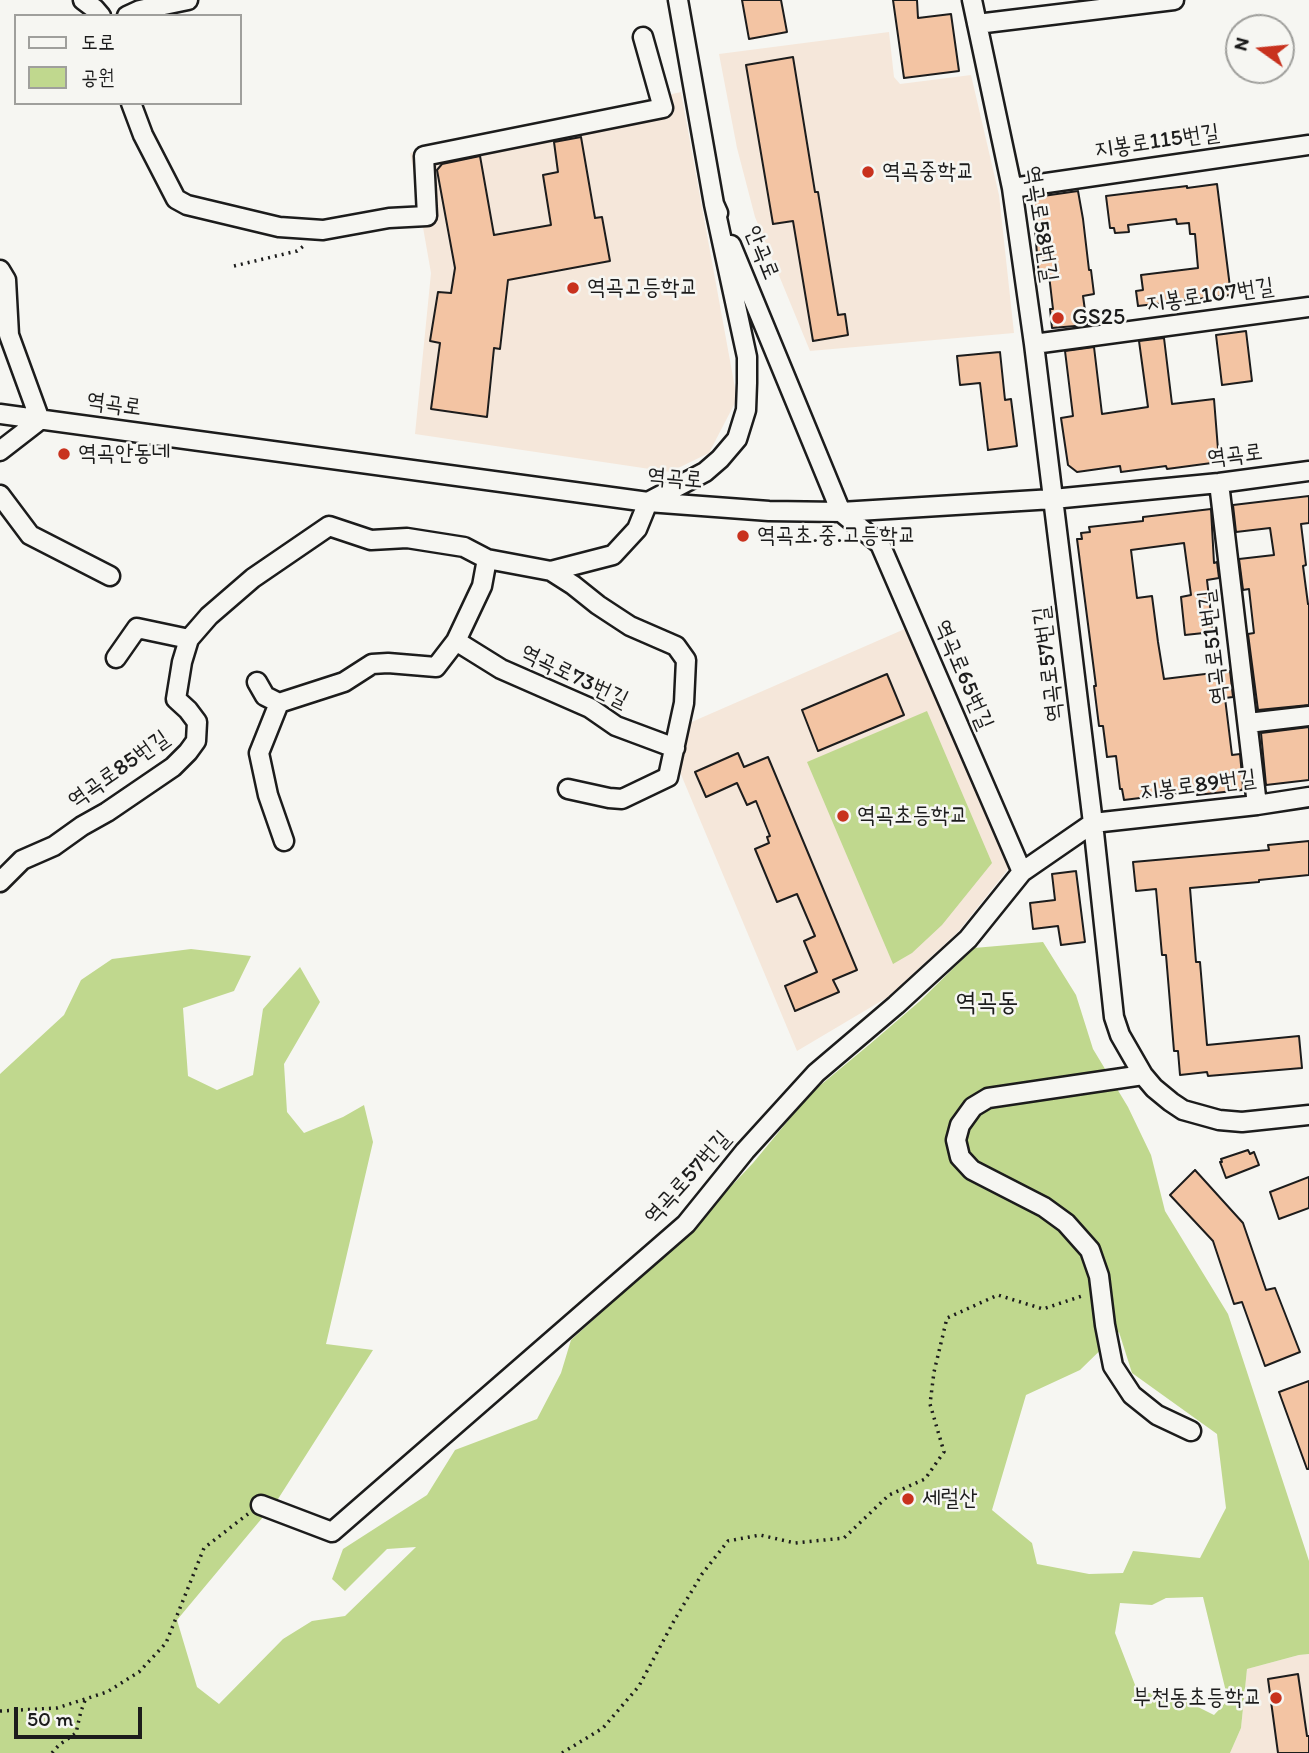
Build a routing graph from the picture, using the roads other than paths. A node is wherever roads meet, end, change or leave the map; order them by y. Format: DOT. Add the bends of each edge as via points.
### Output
graph roads {
  1 [pos="83,0"];
  2 [pos="188,0"];
  3 [pos="678,0"];
  4 [pos="972,0"];
  5 [pos="1174,0"];
  6 [pos="99,14"];
  7 [pos="131,14"];
  8 [pos="977,24"];
  9 [pos="643,37"];
  10 [pos="695,103"];
  11 [pos="132,105"];
  12 [pos="663,108"];
  13 [pos="1309,145"];
  14 [pos="1012,188"];
  15 [pos="715,204"];
  16 [pos="0,270"];
  17 [pos="1309,307"];
  18 [pos="1034,344"];
  19 [pos="0,414"];
  20 [pos="40,419"];
  21 [pos="0,451"];
  22 [pos="1309,471"];
  23 [pos="1219,483"];
  24 [pos="0,495"];
  25 [pos="1053,499"];
  26 [pos="648,502"];
  27 [pos="841,512"];
  28 [pos="487,559"];
  29 [pos="551,571"];
  30 [pos="110,576"];
  31 [pos="189,639"];
  32 [pos="456,641"];
  33 [pos="116,658"];
  34 [pos="257,682"];
  35 [pos="279,703"];
  36 [pos="1309,716"];
  37 [pos="1248,723"];
  38 [pos="675,748"];
  39 [pos="568,789"];
  40 [pos="1309,797"];
  41 [pos="1257,805"];
  42 [pos="1093,823"];
  43 [pos="284,841"];
  44 [pos="1022,872"];
  45 [pos="0,882"];
  46 [pos="1143,1075"];
  47 [pos="1309,1115"];
  48 [pos="1191,1431"];
  49 [pos="261,1505"];
  1 -- 6 [label="street"];
  2 -- 7 [label="street"];
  3 -- 10 [label="street, 안곡로"];
  4 -- 8 [label="street, 역곡로58번길"];
  5 -- 8 [label="street"];
  8 -- 14 [label="street, 역곡로58번길"];
  9 -- 12 [label="street"];
  10 -- 12 [label="street"];
  10 -- 15 [label="street, 안곡로"];
  11 -- 12 [label="street" via="176,199 279,227 323,230 427,216 424,156"];
  13 -- 14 [label="street, 지봉로115번길"];
  14 -- 18 [label="street, 역곡로58번길"];
  15 -- 26 [label="street" via="747,357 746,410 737,439 720,459"];
  15 -- 27 [label="street, 안곡로"];
  16 -- 20 [label="street" via="6,280 9,335"];
  17 -- 18 [label="street, 지봉로107번길"];
  18 -- 25 [label="street, 역곡로58번길"];
  19 -- 20 [label="street, 역곡로"];
  20 -- 21 [label="street"];
  20 -- 26 [label="street, 역곡로"];
  22 -- 23 [label="street, 역곡로"];
  23 -- 25 [label="street, 역곡로"];
  23 -- 37 [label="street, 역곡로51번길"];
  24 -- 30 [label="street" via="30,535"];
  25 -- 27 [label="street, 역곡로"];
  25 -- 42 [label="street, 역곡로57번길"];
  26 -- 27 [label="street, 역곡로"];
  26 -- 29 [label="street" via="637,529 613,555"];
  27 -- 44 [label="street, 역곡로65번길" via="880,544"];
  28 -- 29 [label="street"];
  28 -- 31 [label="street, 역곡로85번길" via="464,547 407,538 371,540 329,526 253,578"];
  28 -- 32 [label="street" via="482,586"];
  29 -- 38 [label="street" via="630,626 676,646 685,660 684,703"];
  31 -- 33 [label="street" via="137,628"];
  31 -- 45 [label="street, 역곡로85번길" via="176,699 197,722 196,741 188,752 107,812 54,846 22,860"];
  32 -- 35 [label="street" via="436,667 372,664 344,682"];
  32 -- 38 [label="street, 역곡로73번길" via="501,669 590,708 616,726"];
  34 -- 35 [label="street" via="265,696"];
  35 -- 43 [label="street" via="259,753"];
  36 -- 37 [label="street"];
  37 -- 41 [label="street, 역곡로51번길"];
  38 -- 39 [label="street" via="668,777 622,799"];
  40 -- 41 [label="street, 지봉로89번길"];
  41 -- 42 [label="street, 지봉로89번길"];
  42 -- 44 [label="street, 역곡로57번길"];
  42 -- 46 [label="street, 역곡로57번길" via="1114,1017 1119,1035"];
  44 -- 49 [label="street, 역곡로57번길" via="968,939 816,1073 686,1224 332,1532"];
  46 -- 47 [label="street, 역곡로57번길" via="1171,1102 1206,1118 1242,1122"];
  46 -- 48 [label="street" via="988,1098 972,1107 956,1140 971,1170 1044,1207 1090,1250 1099,1276 1113,1366 1132,1395 1157,1415"];
}
